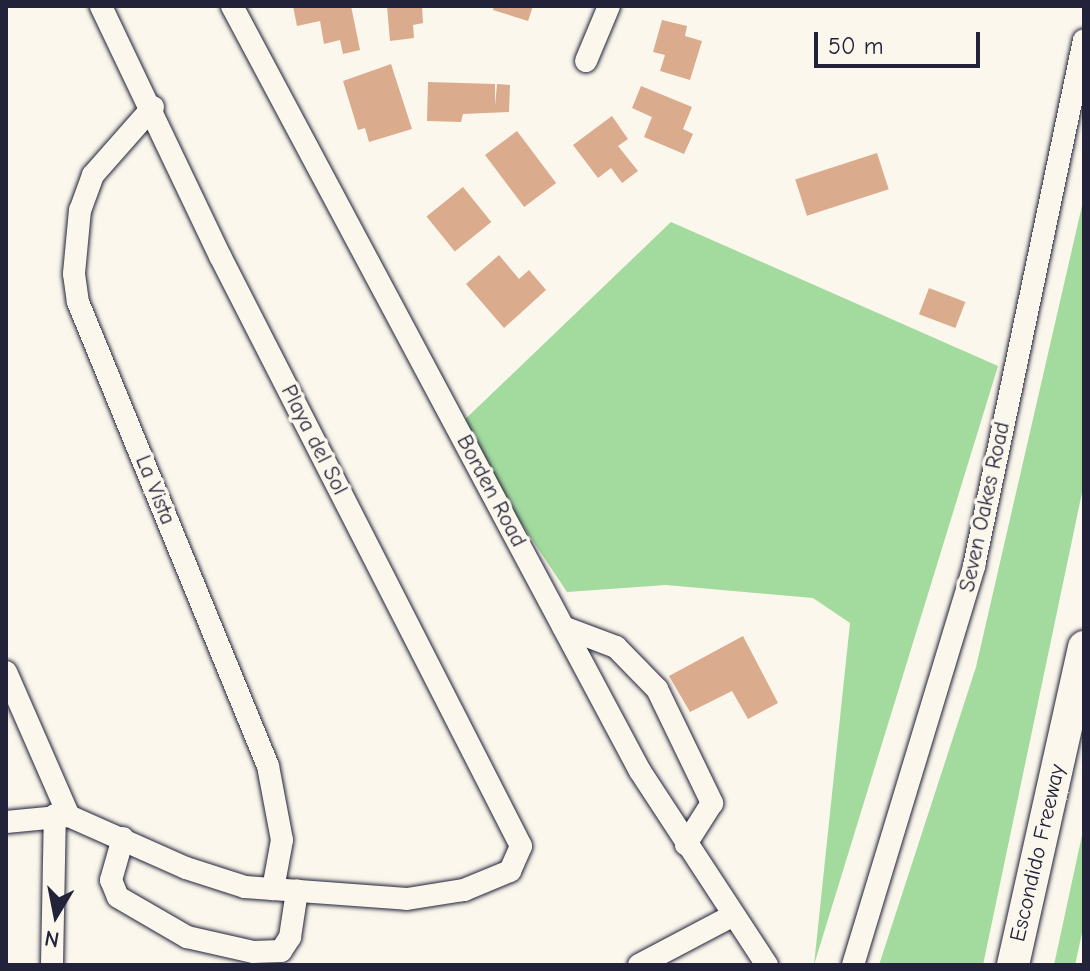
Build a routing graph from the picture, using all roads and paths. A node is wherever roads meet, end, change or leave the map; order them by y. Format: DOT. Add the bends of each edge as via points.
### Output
graph roads {
  1 [pos="101,6"];
  2 [pos="232,6"];
  3 [pos="609,6"];
  4 [pos="1084,40"];
  5 [pos="586,61"];
  6 [pos="153,107"];
  7 [pos="563,627"];
  8 [pos="1084,647"];
  9 [pos="6,672"];
  10 [pos="62,816"];
  11 [pos="6,822"];
  12 [pos="123,838"];
  13 [pos="686,844"];
  14 [pos="273,889"];
  15 [pos="297,891"];
  16 [pos="732,916"];
  17 [pos="52,965"];
  18 [pos="639,965"];
  19 [pos="767,965"];
  20 [pos="853,965"];
  21 [pos="1013,965"];
  1 -- 6 [label="street, Playa del Sol"];
  2 -- 7 [label="street, Borden Road"];
  3 -- 5 [label="street"];
  4 -- 20 [label="street, Seven Oakes Road" via="974,566"];
  6 -- 14 [label="street, La Vista" via="93,175 80,210 74,274 78,302 268,766 282,840"];
  6 -- 15 [label="street, Playa del Sol" via="220,256 521,846 510,871 464,890 407,899"];
  7 -- 13 [label="street, Borden Road" via="640,771"];
  7 -- 13 [label="street" via="616,647 657,689 712,803"];
  8 -- 21 [label="highway, Escondido Freeway"];
  9 -- 10 [label="street"];
  10 -- 11 [label="street"];
  10 -- 12 [label="street"];
  10 -- 17 [label="street"];
  12 -- 14 [label="street" via="186,868 245,887"];
  12 -- 15 [label="street" via="111,880 118,897 187,937 253,952 281,951 290,937"];
  13 -- 16 [label="street, Borden Road"];
  14 -- 15 [label="street"];
  16 -- 18 [label="street"];
  16 -- 19 [label="street, Borden Road"];
}
